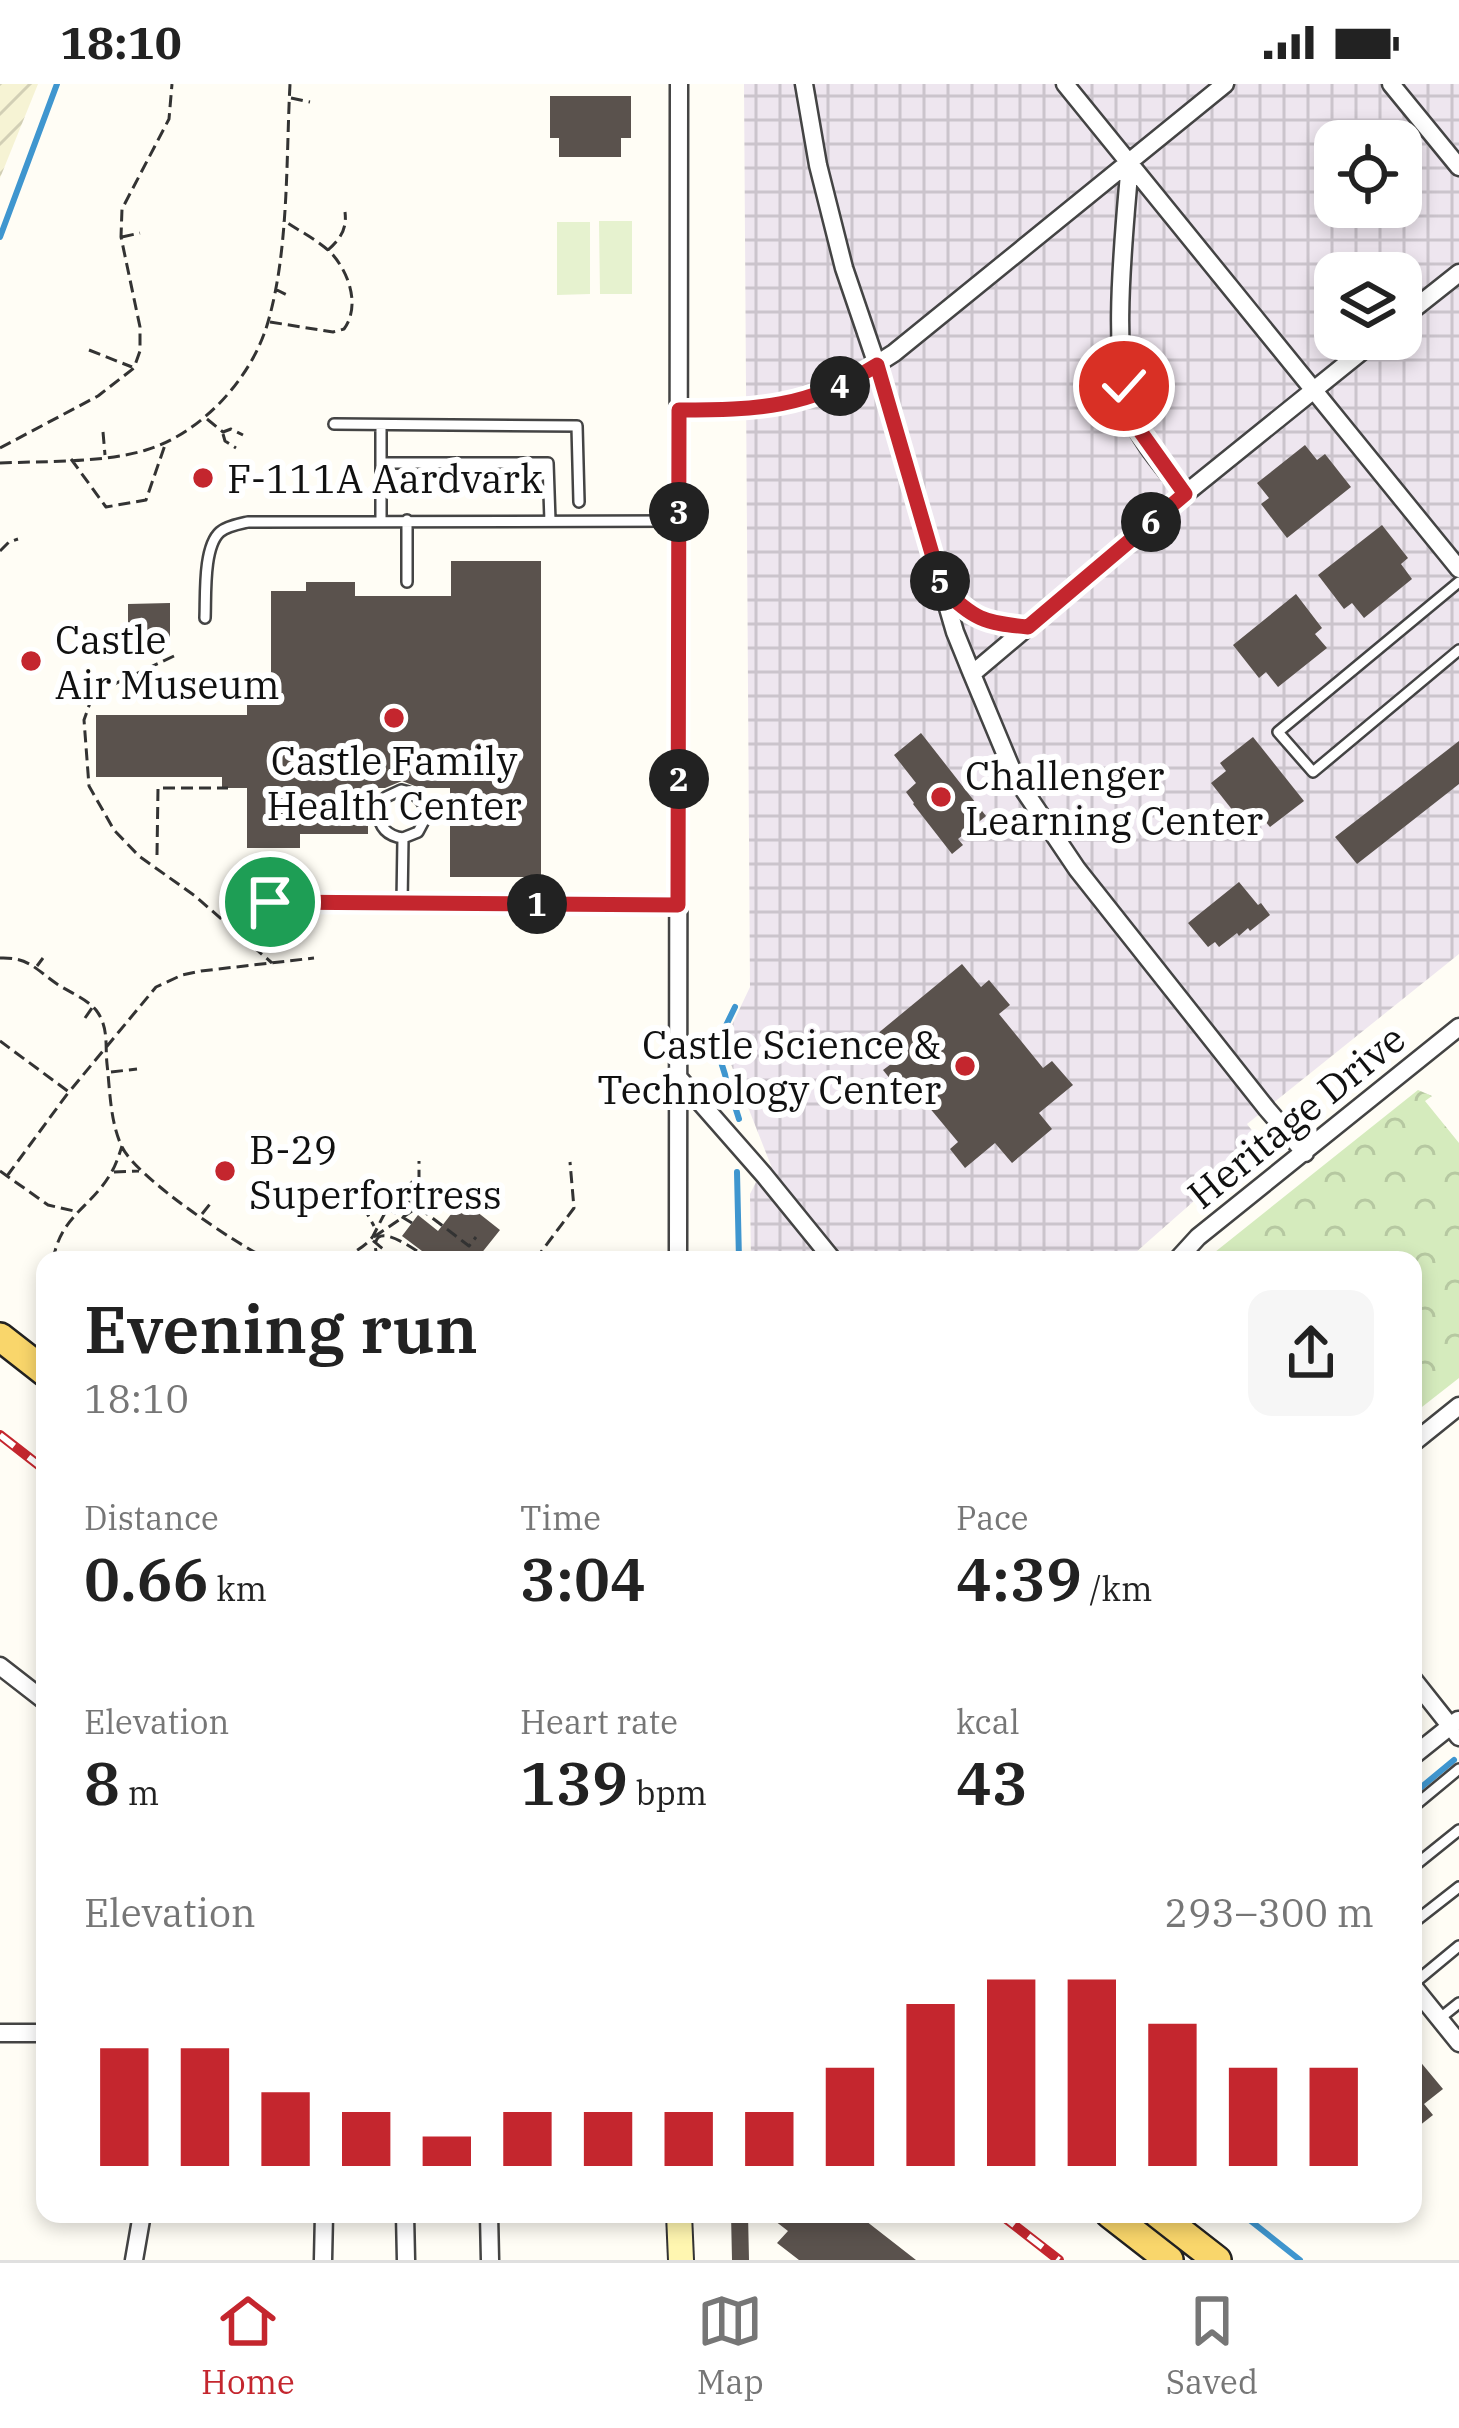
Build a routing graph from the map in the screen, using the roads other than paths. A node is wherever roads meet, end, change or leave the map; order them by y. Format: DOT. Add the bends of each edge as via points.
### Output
graph roads {
  1 [pos="679,84"];
  2 [pos="804,84"];
  3 [pos="1065,84"];
  4 [pos="1225,84"];
  5 [pos="1391,84"];
  6 [pos="1130,162"];
  7 [pos="1459,167"];
  8 [pos="1459,273"];
  9 [pos="1422,303"];
  10 [pos="1351,360"];
  11 [pos="877,365"];
  12 [pos="1314,390"];
  13 [pos="679,410"];
  14 [pos="334,424"];
  15 [pos="381,425"];
  16 [pos="381,463"];
  17 [pos="1185,494"];
  18 [pos="579,502"];
  19 [pos="381,520"];
  20 [pos="407,520"];
  21 [pos="550,521"];
  22 [pos="679,521"];
  23 [pos="1459,568"];
  24 [pos="407,582"];
  25 [pos="1459,582"];
  26 [pos="942,588"];
  27 [pos="206,618"];
  28 [pos="1028,627"];
  29 [pos="1459,650"];
  30 [pos="972,674"];
  31 [pos="403,838"];
  32 [pos="270,902"];
  33 [pos="402,903"];
  34 [pos="678,905"];
  35 [pos="1459,1028"];
  36 [pos="678,1077"];
  37 [pos="1305,1153"];
  38 [pos="678,1251"];
  39 [pos="825,1251"];
  40 [pos="1185,1251"];
  41 [pos="0,1337"];
  42 [pos="36,1365"];
  43 [pos="1459,1406"];
  44 [pos="1422,1436"];
  45 [pos="0,1666"];
  46 [pos="1422,1689"];
  47 [pos="36,1694"];
  48 [pos="1456,1728"];
  49 [pos="1422,1750"];
  50 [pos="1459,1769"];
  51 [pos="1422,1800"];
  52 [pos="1459,1830"];
  53 [pos="1422,1860"];
  54 [pos="1459,1886"];
  55 [pos="1422,1916"];
  56 [pos="1459,1946"];
  57 [pos="1422,1977"];
  58 [pos="1422,1997"];
  59 [pos="1459,2003"];
  60 [pos="1439,2019"];
  61 [pos="0,2033"];
  62 [pos="36,2033"];
  63 [pos="1459,2043"];
  64 [pos="140,2223"];
  65 [pos="324,2223"];
  66 [pos="405,2223"];
  67 [pos="489,2223"];
  68 [pos="679,2223"];
  69 [pos="1122,2223"];
  70 [pos="1170,2223"];
  71 [pos="134,2260"];
  72 [pos="323,2260"];
  73 [pos="406,2260"];
  74 [pos="490,2260"];
  75 [pos="681,2260"];
  76 [pos="1169,2260"];
  77 [pos="1217,2260"];
  1 -- 13 [label="street"];
  2 -- 11 [label="street" via="844,268"];
  3 -- 6 [label="street"];
  4 -- 6 [label="street"];
  5 -- 7 [label="street"];
  6 -- 11 [label="street"];
  6 -- 12 [label="street"];
  6 -- 17 [label="street" via="1124,386 1135,424"];
  8 -- 9 [label="street"];
  10 -- 12 [label="street"];
  11 -- 13 [label="street" via="801,400"];
  11 -- 26 [label="street"];
  12 -- 17 [label="street"];
  12 -- 23 [label="street"];
  13 -- 22 [label="street"];
  14 -- 15 [label="lane"];
  15 -- 16 [label="lane"];
  15 -- 18 [label="lane" via="577,427"];
  16 -- 19 [label="lane"];
  16 -- 21 [label="lane" via="548,463"];
  17 -- 28 [label="street"];
  19 -- 20 [label="lane"];
  19 -- 27 [label="lane" via="248,522 218,533 207,565"];
  20 -- 21 [label="lane"];
  20 -- 24 [label="lane"];
  21 -- 22 [label="lane"];
  22 -- 34 [label="street"];
  25 -- 29 [label="lane" via="1278,732 1312,772"];
  26 -- 28 [label="street" via="969,615"];
  26 -- 30 [label="street"];
  28 -- 30 [label="street"];
  30 -- 37 [label="street" via="1015,778 1077,869"];
  31 -- 31 [label="lane" via="387,833 378,811 401,790 416,795 426,817"];
  31 -- 33 [label="lane"];
  32 -- 33 [label="lane"];
  33 -- 34 [label="lane"];
  34 -- 36 [label="street"];
  35 -- 37 [label="street, Heritage Drive"];
  36 -- 38 [label="street"];
  36 -- 39 [label="street"];
  37 -- 40 [label="street, Heritage Drive"];
  41 -- 42 [label="main road"];
  43 -- 44 [label="street"];
  45 -- 47 [label="street"];
  46 -- 48 [label="street"];
  48 -- 49 [label="street"];
  50 -- 51 [label="lane"];
  52 -- 53 [label="lane"];
  54 -- 55 [label="lane"];
  56 -- 57 [label="lane"];
  58 -- 60 [label="street"];
  59 -- 60 [label="lane"];
  60 -- 63 [label="street"];
  61 -- 62 [label="street"];
  64 -- 71 [label="street"];
  65 -- 72 [label="street"];
  66 -- 73 [label="street"];
  67 -- 74 [label="street"];
  68 -- 75 [label="main road"];
  69 -- 76 [label="main road"];
  70 -- 77 [label="main road"];
}
